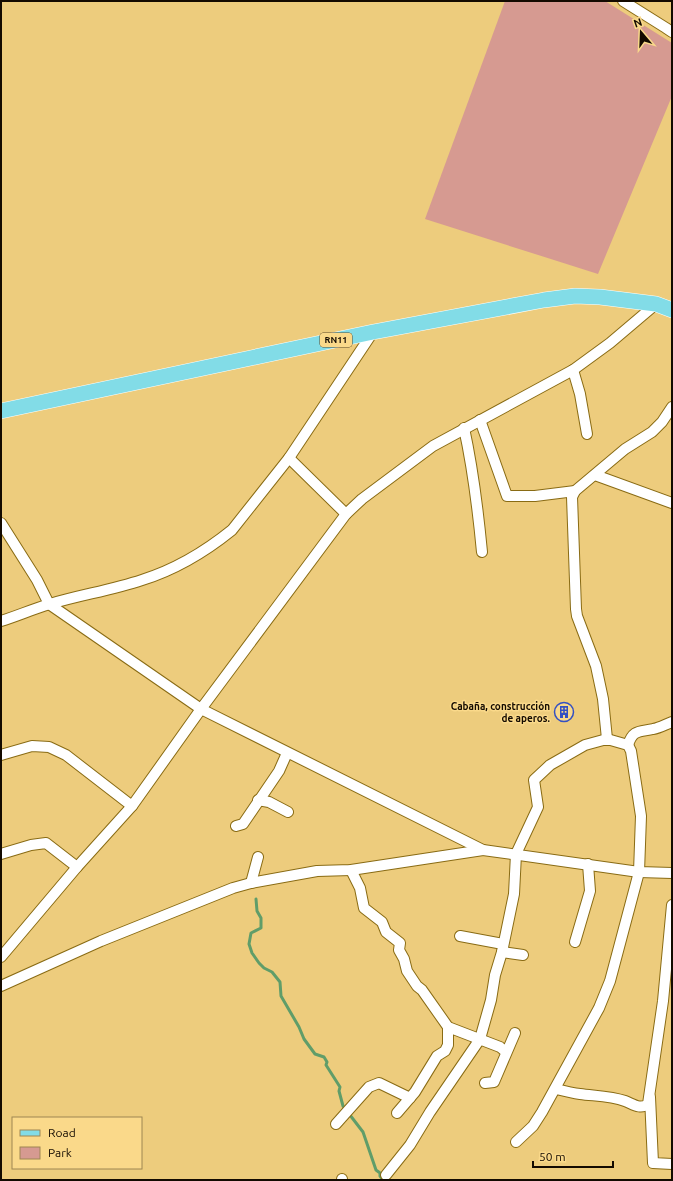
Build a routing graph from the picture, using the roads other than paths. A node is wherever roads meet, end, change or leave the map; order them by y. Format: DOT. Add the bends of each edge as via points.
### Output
graph roads {
  1 [pos="623,1"];
  2 [pos="672,32"];
  3 [pos="656,304"];
  4 [pos="672,310"];
  5 [pos="373,332"];
  6 [pos="573,370"];
  7 [pos="672,407"];
  8 [pos="1,411"];
  9 [pos="480,420"];
  10 [pos="464,428"];
  11 [pos="587,434"];
  12 [pos="289,458"];
  13 [pos="595,475"];
  14 [pos="575,491"];
  15 [pos="672,503"];
  16 [pos="346,514"];
  17 [pos="1,523"];
  18 [pos="482,552"];
  19 [pos="49,604"];
  20 [pos="1,621"];
  21 [pos="201,709"];
  22 [pos="672,722"];
  23 [pos="607,739"];
  24 [pos="628,745"];
  25 [pos="287,753"];
  26 [pos="1,755"];
  27 [pos="258,800"];
  28 [pos="132,806"];
  29 [pos="288,812"];
  30 [pos="236,826"];
  31 [pos="483,850"];
  32 [pos="1,854"];
  33 [pos="516,854"];
  34 [pos="258,857"];
  35 [pos="588,864"];
  36 [pos="77,867"];
  37 [pos="351,870"];
  38 [pos="639,872"];
  39 [pos="672,873"];
  40 [pos="251,883"];
  41 [pos="672,905"];
  42 [pos="460,936"];
  43 [pos="575,942"];
  44 [pos="503,948"];
  45 [pos="523,955"];
  46 [pos="1,956"];
  47 [pos="1,986"];
  48 [pos="448,1027"];
  49 [pos="515,1033"];
  50 [pos="480,1039"];
  51 [pos="506,1052"];
  52 [pos="485,1083"];
  53 [pos="556,1089"];
  54 [pos="650,1095"];
  55 [pos="410,1098"];
  56 [pos="397,1112"];
  57 [pos="336,1124"];
  58 [pos="516,1142"];
  59 [pos="672,1164"];
  60 [pos="386,1175"];
  1 -- 2 [label="street"];
  3 -- 4 [label="main road, RN11"];
  3 -- 5 [label="main road, RN11" via="575,296"];
  3 -- 6 [label="street"];
  5 -- 8 [label="main road, RN11"];
  5 -- 12 [label="street"];
  6 -- 9 [label="street"];
  6 -- 11 [label="street"];
  7 -- 13 [label="street" via="652,432 625,449"];
  9 -- 10 [label="street"];
  9 -- 14 [label="street" via="508,496 535,496"];
  10 -- 16 [label="street" via="433,446"];
  10 -- 18 [label="street" via="474,477"];
  12 -- 16 [label="street"];
  12 -- 19 [label="street" via="232,530 192,557 142,580"];
  13 -- 14 [label="street"];
  13 -- 15 [label="street"];
  14 -- 23 [label="street" via="572,505 576,609 596,666 603,699"];
  16 -- 21 [label="street"];
  17 -- 19 [label="street"];
  19 -- 20 [label="street"];
  19 -- 21 [label="street"];
  21 -- 25 [label="street"];
  21 -- 28 [label="street"];
  22 -- 24 [label="street" via="654,729 635,732"];
  23 -- 24 [label="street"];
  23 -- 33 [label="street" via="585,744 550,765 534,780 538,807"];
  24 -- 38 [label="street" via="641,816"];
  25 -- 27 [label="street" via="279,770"];
  25 -- 31 [label="street"];
  26 -- 28 [label="street" via="32,746 49,747 66,755"];
  27 -- 29 [label="street" via="269,802"];
  27 -- 30 [label="street" via="243,824"];
  28 -- 36 [label="street"];
  31 -- 33 [label="street"];
  31 -- 37 [label="street"];
  32 -- 36 [label="street" via="46,843"];
  33 -- 35 [label="street"];
  33 -- 44 [label="street" via="514,894"];
  34 -- 40 [label="street"];
  35 -- 38 [label="street"];
  35 -- 43 [label="street" via="590,891"];
  36 -- 46 [label="street"];
  37 -- 40 [label="street" via="317,871"];
  37 -- 48 [label="street" via="360,888 364,908 382,922 386,932 400,943 398,950 407,971"];
  38 -- 39 [label="street"];
  38 -- 53 [label="street" via="610,981 599,1008"];
  40 -- 47 [label="street" via="101,940"];
  41 -- 54 [label="street" via="663,1001"];
  42 -- 44 [label="street"];
  44 -- 45 [label="street"];
  44 -- 50 [label="street"];
  48 -- 50 [label="street"];
  48 -- 55 [label="street" via="448,1045 445,1051 437,1056"];
  49 -- 51 [label="street"];
  50 -- 51 [label="street"];
  50 -- 60 [label="street" via="410,1145"];
  51 -- 52 [label="street" via="494,1082"];
  53 -- 54 [label="street" via="623,1100 637,1107 648,1104"];
  53 -- 58 [label="street" via="533,1126"];
  54 -- 59 [label="street" via="653,1163"];
  55 -- 56 [label="street"];
  55 -- 57 [label="street" via="380,1083 370,1086"];
}
